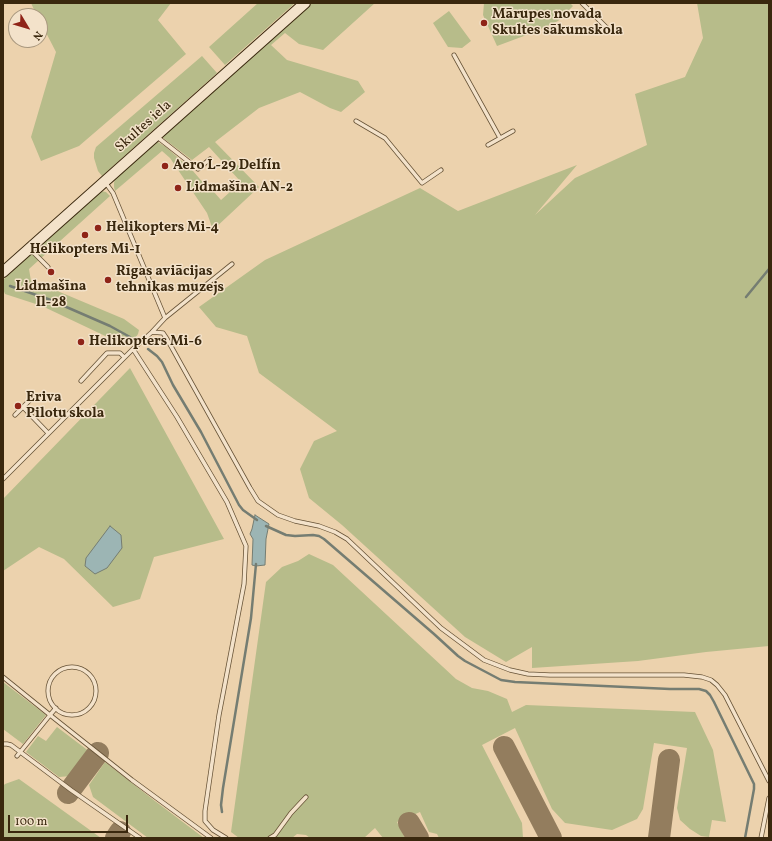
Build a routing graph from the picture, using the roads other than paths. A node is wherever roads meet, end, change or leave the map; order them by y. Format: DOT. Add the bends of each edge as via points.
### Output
graph roads {
  1 [pos="305,3"];
  2 [pos="582,3"];
  3 [pos="607,28"];
  4 [pos="454,55"];
  5 [pos="356,121"];
  6 [pos="513,131"];
  7 [pos="155,136"];
  8 [pos="500,138"];
  9 [pos="488,145"];
  10 [pos="210,159"];
  11 [pos="441,170"];
  12 [pos="104,181"];
  13 [pos="29,248"];
  14 [pos="232,264"];
  15 [pos="48,267"];
  16 [pos="3,272"];
  17 [pos="165,318"];
  18 [pos="152,332"];
  19 [pos="133,349"];
  20 [pos="124,357"];
  21 [pos="82,381"];
  22 [pos="32,398"];
  23 [pos="23,407"];
  24 [pos="15,415"];
  25 [pos="48,432"];
  26 [pos="3,479"];
  27 [pos="3,677"];
  28 [pos="56,708"];
  29 [pos="50,715"];
  30 [pos="3,744"];
  31 [pos="21,752"];
  32 [pos="17,756"];
  33 [pos="769,781"];
  34 [pos="306,797"];
  35 [pos="769,798"];
  36 [pos="140,838"];
  37 [pos="211,838"];
  38 [pos="226,838"];
  39 [pos="270,838"];
  40 [pos="761,838"];
  1 -- 7 [label="main road, Skultes iela"];
  2 -- 3 [label="lane"];
  4 -- 8 [label="lane"];
  5 -- 11 [label="lane" via="385,138 422,183"];
  6 -- 8 [label="lane"];
  7 -- 10 [label="lane" via="198,169"];
  7 -- 12 [label="main road, Skultes iela"];
  8 -- 9 [label="lane"];
  12 -- 13 [label="main road, Skultes iela"];
  12 -- 17 [label="lane" via="119,204"];
  13 -- 15 [label="lane"];
  13 -- 16 [label="main road, Skultes iela"];
  14 -- 17 [label="lane"];
  17 -- 18 [label="lane"];
  18 -- 19 [label="lane"];
  18 -- 33 [label="lane" via="163,333 167,339 258,501 278,515 319,526 347,539 441,628 484,660 528,674 684,675 710,680 725,695"];
  19 -- 20 [label="lane"];
  19 -- 38 [label="lane" via="227,502 246,546 244,584 219,715 205,811 205,821"];
  20 -- 21 [label="lane" via="120,353 107,353"];
  20 -- 25 [label="lane"];
  22 -- 23 [label="lane"];
  23 -- 24 [label="lane"];
  23 -- 25 [label="lane"];
  25 -- 26 [label="lane"];
  27 -- 29 [label="lane"];
  28 -- 28 [label="lane" via="62,712 77,714 90,707 96,689 87,672 72,667 64,668 57,673 49,686 51,702"];
  28 -- 29 [label="lane"];
  29 -- 31 [label="lane"];
  29 -- 37 [label="lane"];
  30 -- 31 [label="lane" via="11,745"];
  31 -- 32 [label="lane"];
  31 -- 36 [label="lane"];
  34 -- 39 [label="lane"];
  35 -- 40 [label="lane"];
}
